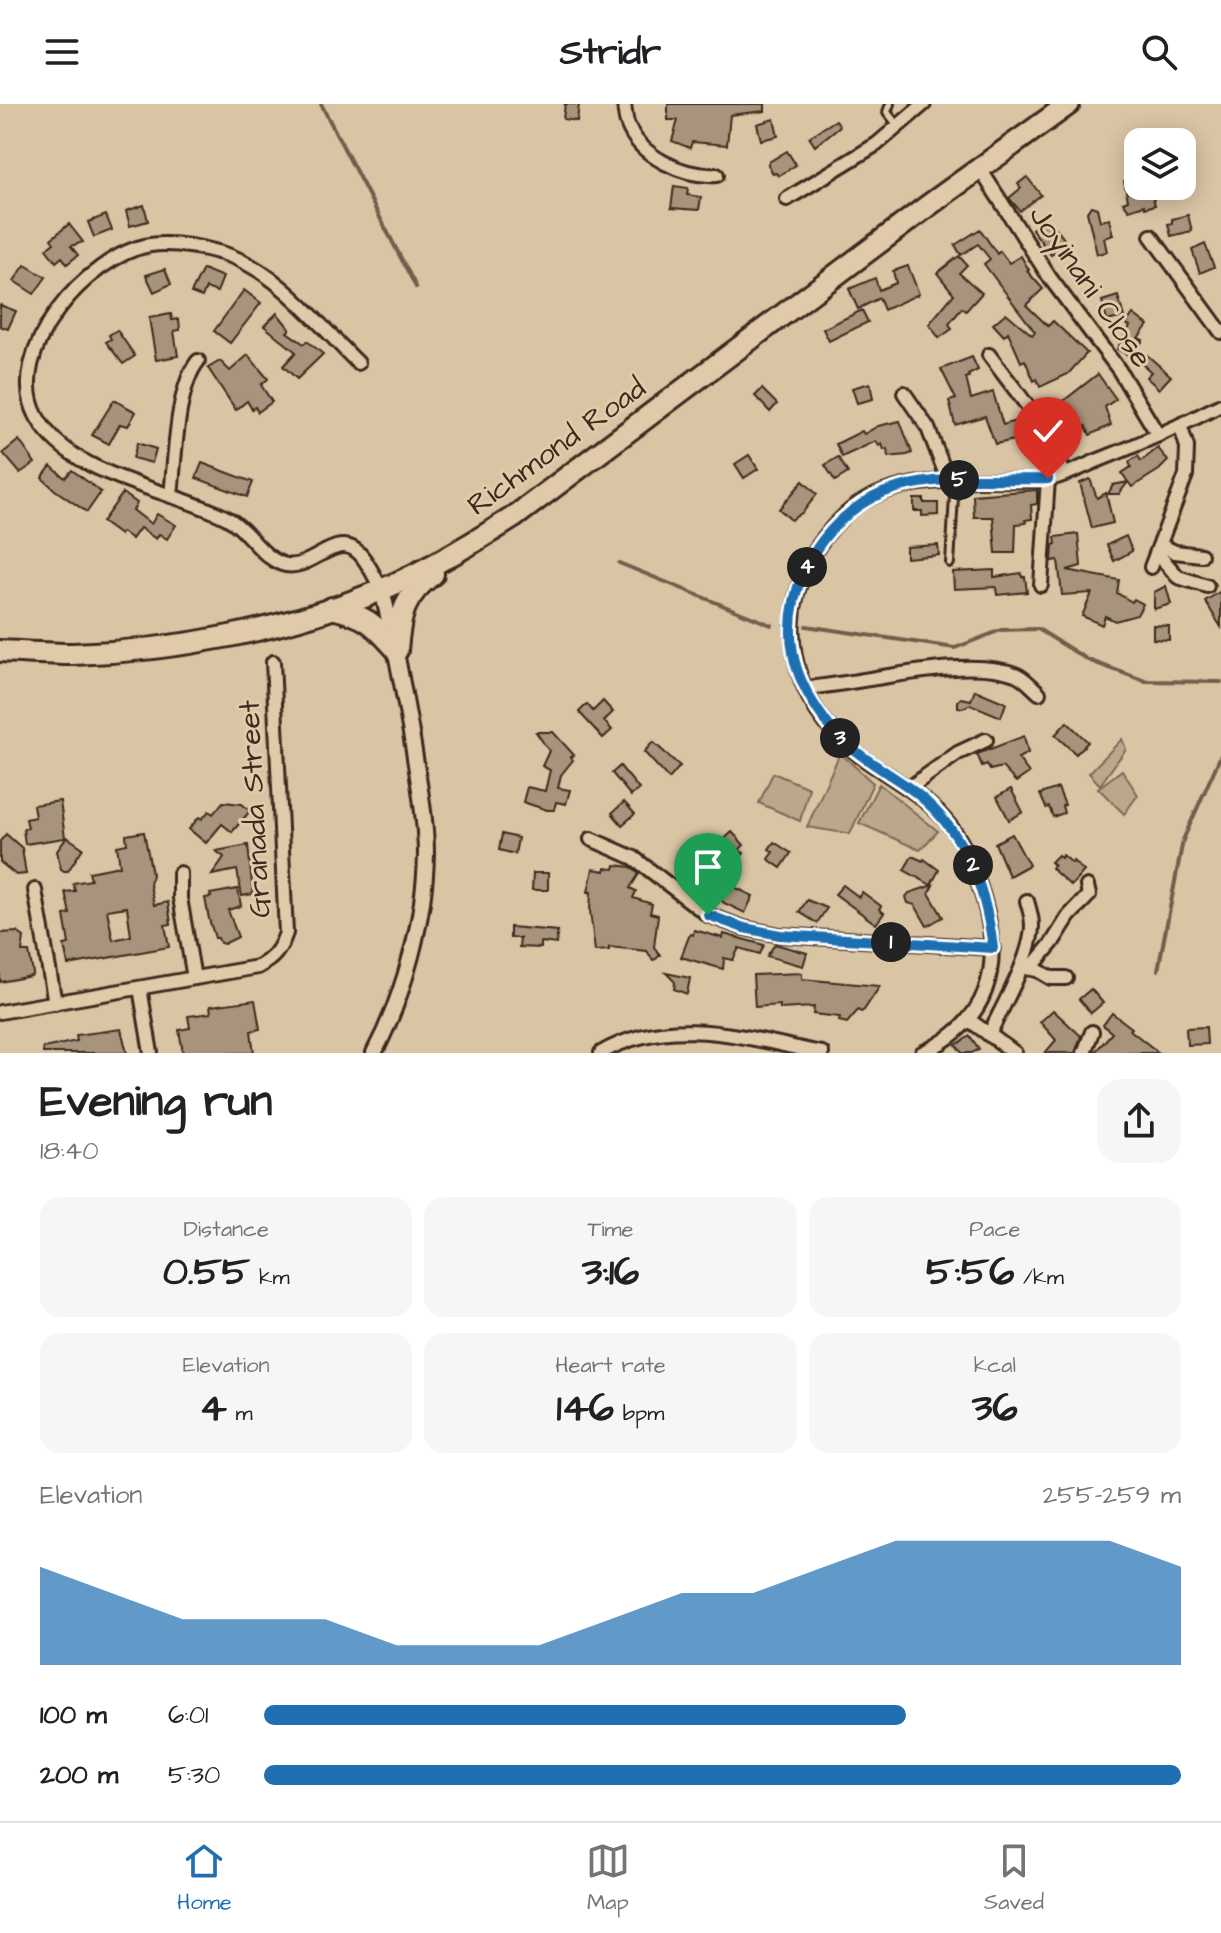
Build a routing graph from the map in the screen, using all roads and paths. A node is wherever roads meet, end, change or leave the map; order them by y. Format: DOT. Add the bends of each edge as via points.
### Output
graph roads {
  1 [pos="624,104"];
  2 [pos="890,104"];
  3 [pos="924,104"];
  4 [pos="1069,104"];
  5 [pos="899,127"];
  6 [pos="980,169"];
  7 [pos="717,175"];
  8 [pos="787,199"];
  9 [pos="1151,236"];
  10 [pos="1221,332"];
  11 [pos="989,355"];
  12 [pos="198,361"];
  13 [pos="358,363"];
  14 [pos="904,393"];
  15 [pos="1221,405"];
  16 [pos="1180,425"];
  17 [pos="1158,435"];
  18 [pos="1064,474"];
  19 [pos="1048,479"];
  20 [pos="952,480"];
  21 [pos="171,496"];
  22 [pos="468,546"];
  23 [pos="1158,549"];
  24 [pos="1201,555"];
  25 [pos="950,563"];
  26 [pos="1151,567"];
  27 [pos="1041,585"];
  28 [pos="1207,586"];
  29 [pos="382,590"];
  30 [pos="331,608"];
  31 [pos="397,650"];
  32 [pos="0,651"];
  33 [pos="273,662"];
  34 [pos="806,688"];
  35 [pos="1039,693"];
  36 [pos="986,740"];
  37 [pos="909,788"];
  38 [pos="591,839"];
  39 [pos="180,873"];
  40 [pos="1087,886"];
  41 [pos="35,890"];
  42 [pos="1027,901"];
  43 [pos="993,948"];
  44 [pos="1025,969"];
  45 [pos="194,978"];
  46 [pos="1066,978"];
  47 [pos="140,988"];
  48 [pos="55,1003"];
  49 [pos="0,1012"];
  50 [pos="969,1020"];
  51 [pos="1092,1032"];
  52 [pos="989,1035"];
  53 [pos="151,1053"];
  54 [pos="374,1053"];
  55 [pos="601,1053"];
  56 [pos="822,1053"];
  57 [pos="922,1053"];
  58 [pos="1015,1053"];
  59 [pos="1084,1053"];
  1 -- 7 [label="street" via="633,133 659,159 688,173"];
  2 -- 5 [label="lane" via="886,110"];
  3 -- 5 [label="street"];
  4 -- 6 [label="highway, Richmond Road"];
  5 -- 8 [label="street"];
  6 -- 17 [label="street, Joyinani Close"];
  6 -- 22 [label="highway, Richmond Road" via="595,458"];
  9 -- 10 [label="street"];
  11 -- 18 [label="street" via="1046,431"];
  12 -- 21 [label="street" via="187,380"];
  13 -- 21 [label="street" via="288,294 225,254 152,245 117,256 79,286 46,325 32,356 28,387 35,414 64,448 132,483"];
  14 -- 20 [label="street" via="928,428"];
  15 -- 16 [label="street"];
  16 -- 17 [label="street"];
  16 -- 23 [label="street" via="1188,465"];
  17 -- 18 [label="street"];
  18 -- 19 [label="street"];
  19 -- 20 [label="street"];
  19 -- 27 [label="street"];
  20 -- 25 [label="lane"];
  20 -- 34 [label="street" via="895,488 866,500 822,540 793,605 793,653"];
  21 -- 29 [label="street" via="227,518 284,565 348,546 359,552"];
  22 -- 29 [label="highway, Richmond Road"];
  22 -- 31 [label="highway" via="415,588 401,614"];
  23 -- 24 [label="street"];
  23 -- 26 [label="street"];
  23 -- 28 [label="street" via="1178,577"];
  29 -- 30 [label="highway, Richmond Road"];
  29 -- 31 [label="street"];
  30 -- 31 [label="highway" via="362,615"];
  30 -- 32 [label="highway, Richmond Road" via="216,638 142,649"];
  31 -- 54 [label="street" via="426,854 403,984"];
  33 -- 45 [label="street, Granada Street" via="286,933 271,960 258,967"];
  34 -- 35 [label="street" via="967,667 1012,672"];
  34 -- 37 [label="street" via="837,736"];
  36 -- 37 [label="street"];
  37 -- 43 [label="street" via="939,813 964,846 989,917"];
  38 -- 43 [label="street" via="634,858 708,915 744,928 780,935"];
  39 -- 45 [label="street"];
  40 -- 44 [label="street" via="1089,895"];
  41 -- 48 [label="street"];
  42 -- 44 [label="street" via="1032,929"];
  43 -- 50 [label="street" via="987,989"];
  44 -- 46 [label="street"];
  44 -- 52 [label="street"];
  45 -- 47 [label="street, Granada Street"];
  47 -- 48 [label="street, Granada Street"];
  47 -- 53 [label="street"];
  48 -- 49 [label="street, Granada Street"];
  50 -- 52 [label="street"];
  50 -- 57 [label="street"];
  51 -- 59 [label="street"];
  52 -- 58 [label="street"];
  55 -- 56 [label="street" via="653,1034 694,1030"];
}
